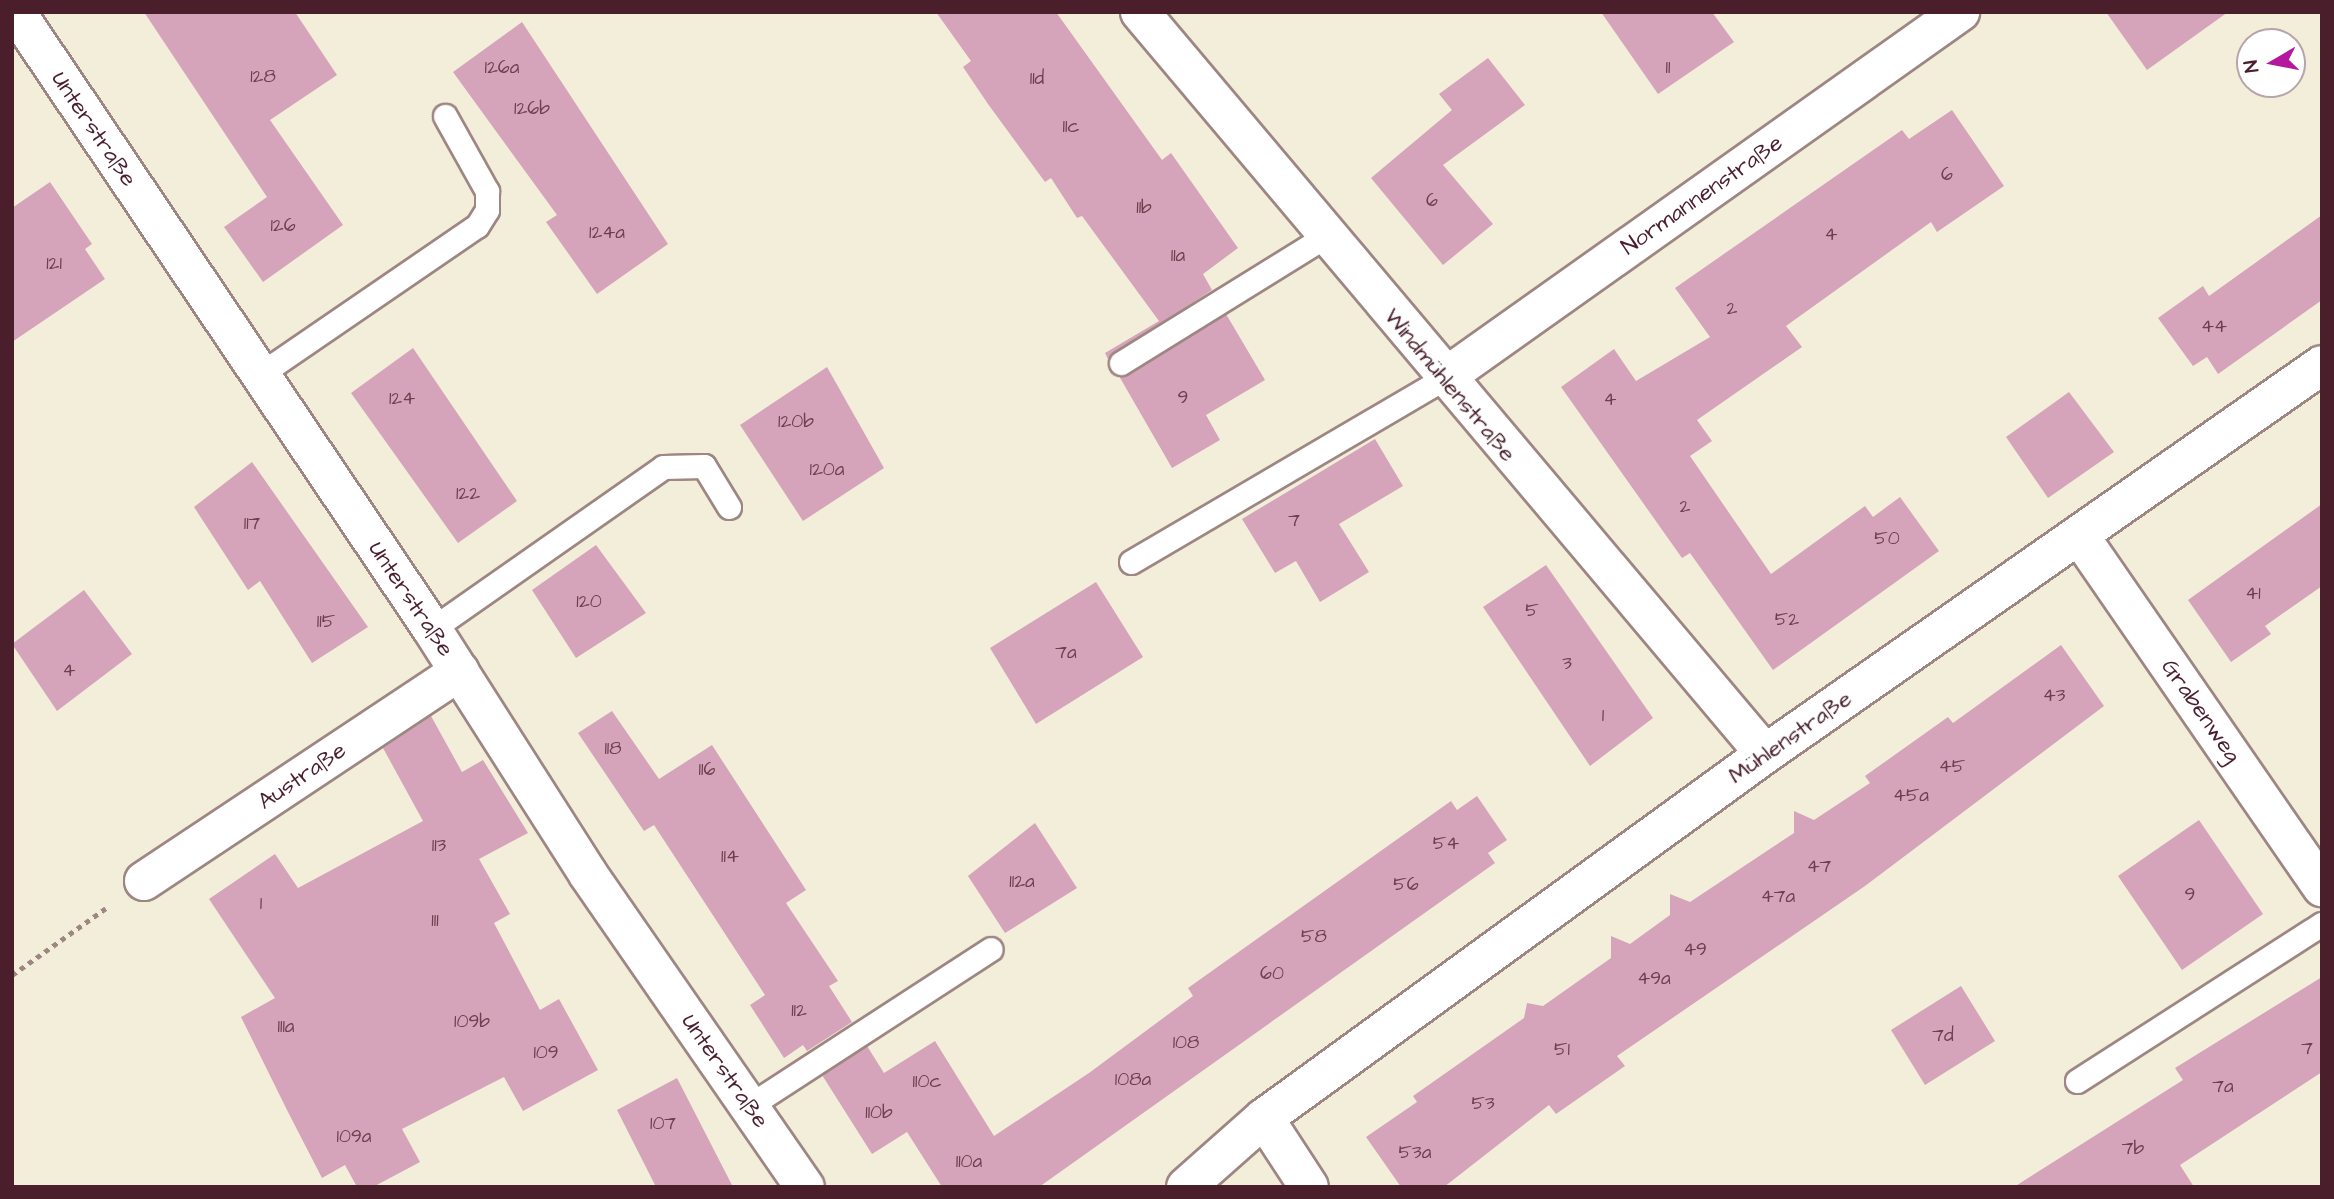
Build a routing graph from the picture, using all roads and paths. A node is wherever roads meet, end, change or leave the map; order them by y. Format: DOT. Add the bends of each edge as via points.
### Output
graph roads {
  1 [pos="16,12"];
  2 [pos="1140,12"];
  3 [pos="1960,12"];
  4 [pos="445,116"];
  5 [pos="1326,236"];
  6 [pos="1121,363"];
  7 [pos="2322,365"];
  8 [pos="259,375"];
  9 [pos="1444,378"];
  10 [pos="729,506"];
  11 [pos="2079,535"];
  12 [pos="1131,562"];
  13 [pos="432,629"];
  14 [pos="460,671"];
  15 [pos="1765,754"];
  16 [pos="144,881"];
  17 [pos="2322,887"];
  18 [pos="2322,924"];
  19 [pos="991,948"];
  20 [pos="12,975"];
  21 [pos="2077,1082"];
  22 [pos="749,1106"];
  23 [pos="1264,1118"];
  24 [pos="805,1187"];
  25 [pos="1186,1187"];
  26 [pos="1309,1187"];
  1 -- 8 [label="street, Unterstraße"];
  2 -- 5 [label="street, Windmühlenstraße"];
  3 -- 9 [label="street, Normannenstraße"];
  4 -- 8 [label="lane" via="488,191 487,210 477,226"];
  5 -- 6 [label="lane"];
  5 -- 9 [label="street, Windmühlenstraße"];
  7 -- 11 [label="street, Mühlenstraße"];
  8 -- 13 [label="street, Unterstraße"];
  9 -- 12 [label="lane"];
  9 -- 15 [label="street, Windmühlenstraße"];
  10 -- 13 [label="lane" via="704,466 663,467"];
  11 -- 15 [label="street, Mühlenstraße"];
  11 -- 17 [label="street, Grabenweg"];
  13 -- 14 [label="street, Unterstraße"];
  14 -- 16 [label="street, Austraße"];
  14 -- 22 [label="street, Unterstraße" via="588,874"];
  15 -- 23 [label="street, Mühlenstraße"];
  16 -- 20 [label="path"];
  18 -- 21 [label="lane"];
  19 -- 22 [label="lane"];
  22 -- 24 [label="street, Unterstraße"];
  23 -- 25 [label="street"];
  23 -- 26 [label="street"];
}
